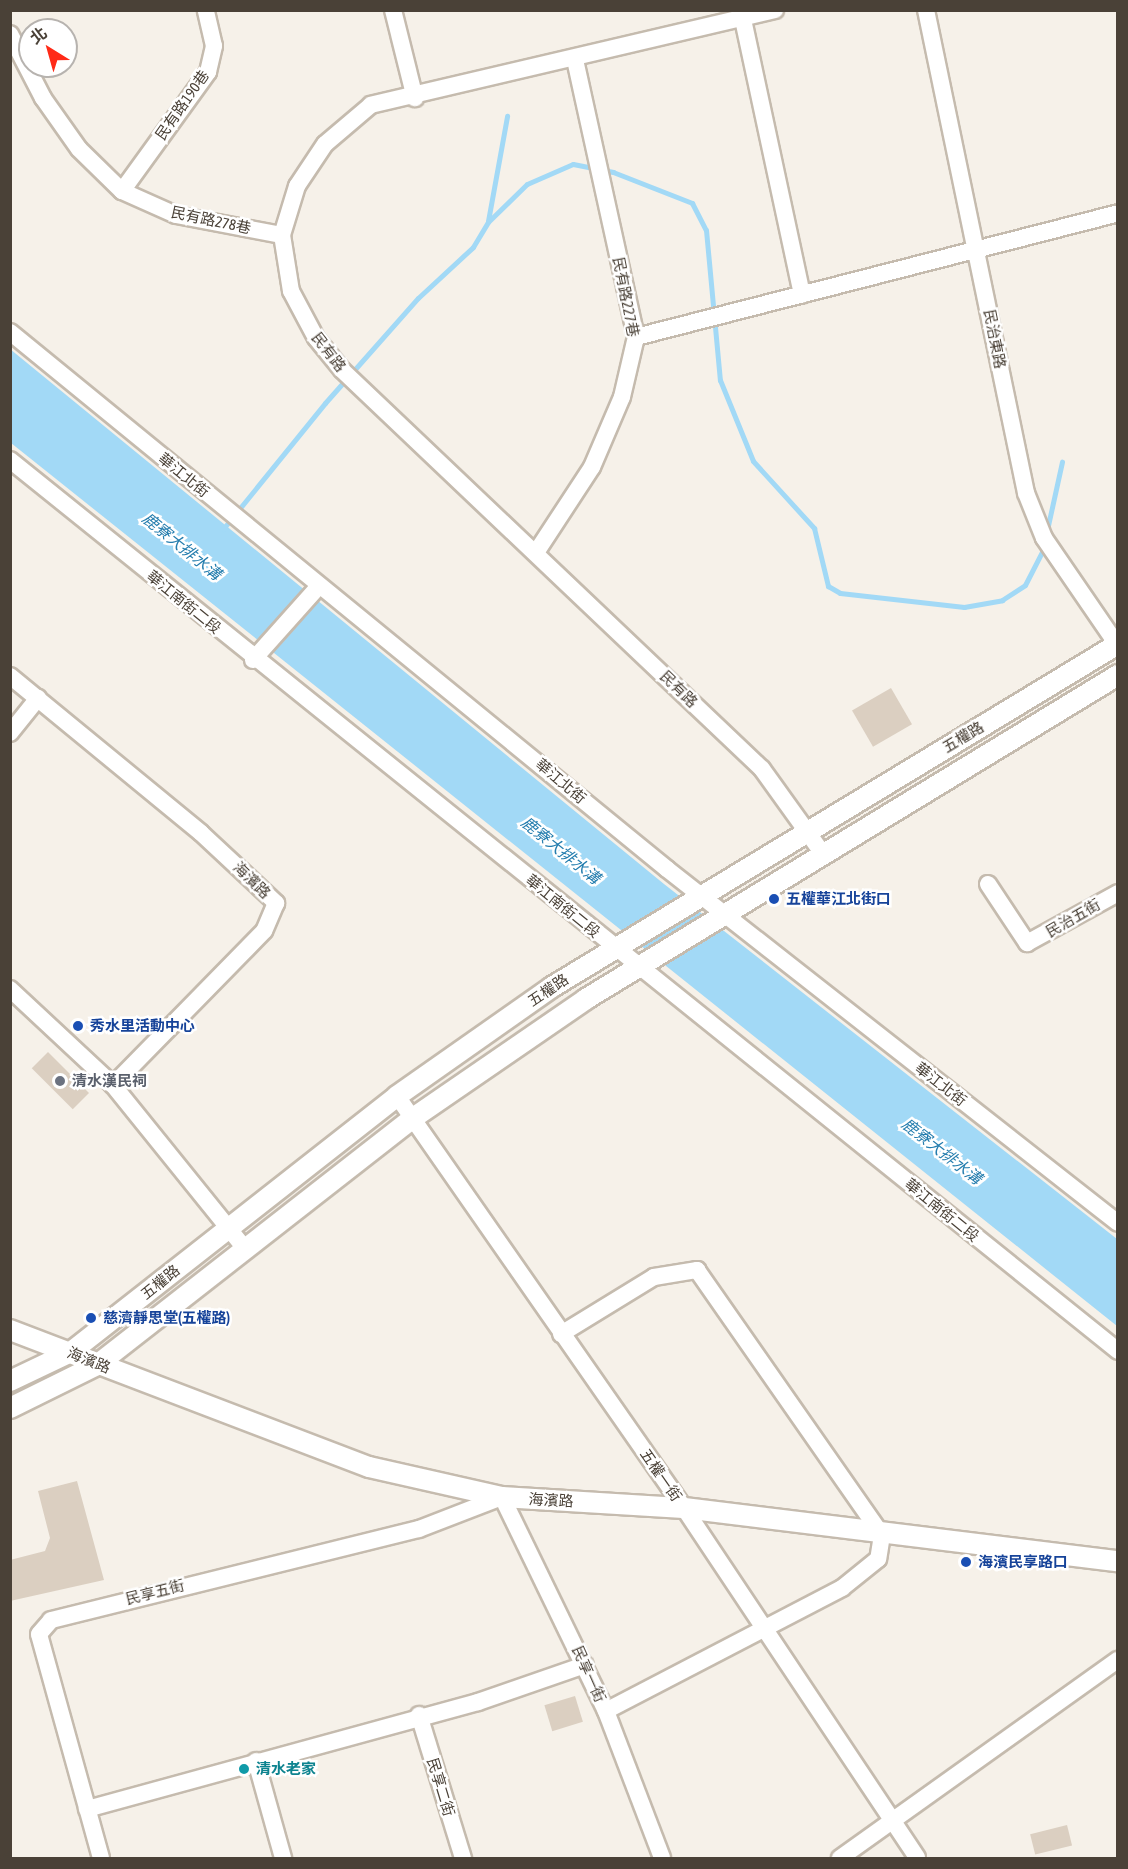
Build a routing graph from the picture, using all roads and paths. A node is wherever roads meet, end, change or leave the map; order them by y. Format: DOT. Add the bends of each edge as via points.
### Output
graph roads {
  1 [pos="206,10"];
  2 [pos="393,10"];
  3 [pos="775,10"];
  4 [pos="926,10"];
  5 [pos="742,15"];
  6 [pos="10,34"];
  7 [pos="575,60"];
  8 [pos="415,98"];
  9 [pos="122,191"];
  10 [pos="1118,213"];
  11 [pos="282,235"];
  12 [pos="978,251"];
  13 [pos="801,295"];
  14 [pos="10,332"];
  15 [pos="636,337"];
  16 [pos="10,460"];
  17 [pos="537,551"];
  18 [pos="317,589"];
  19 [pos="1117,645"];
  20 [pos="257,656"];
  21 [pos="1118,675"];
  22 [pos="10,676"];
  23 [pos="38,698"];
  24 [pos="10,733"];
  25 [pos="806,833"];
  26 [pos="823,854"];
  27 [pos="988,884"];
  28 [pos="1118,893"];
  29 [pos="698,897"];
  30 [pos="719,917"];
  31 [pos="621,944"];
  32 [pos="644,963"];
  33 [pos="10,989"];
  34 [pos="113,1085"];
  35 [pos="397,1096"];
  36 [pos="413,1118"];
  37 [pos="1118,1223"];
  38 [pos="228,1227"];
  39 [pos="246,1251"];
  40 [pos="10,1330"];
  41 [pos="561,1334"];
  42 [pos="1118,1351"];
  43 [pos="71,1352"];
  44 [pos="97,1365"];
  45 [pos="10,1381"];
  46 [pos="10,1408"];
  47 [pos="502,1497"];
  48 [pos="684,1508"];
  49 [pos="882,1535"];
  50 [pos="1118,1561"];
  51 [pos="763,1632"];
  52 [pos="1118,1660"];
  53 [pos="585,1665"];
  54 [pos="606,1711"];
  55 [pos="419,1715"];
  56 [pos="255,1761"];
  57 [pos="87,1809"];
  58 [pos="895,1823"];
  59 [pos="101,1858"];
  60 [pos="283,1858"];
  61 [pos="463,1858"];
  62 [pos="662,1858"];
  63 [pos="840,1858"];
  64 [pos="917,1858"];
  1 -- 9 [label="street, 民有路190巷" via="214,46 208,72"];
  2 -- 8 [label="street"];
  3 -- 5 [label="street, 民有路"];
  4 -- 12 [label="street, 民治東路"];
  5 -- 7 [label="street, 民有路"];
  5 -- 13 [label="street"];
  6 -- 9 [label="street, 民有路278巷" via="49,106 79,149"];
  7 -- 8 [label="street, 民有路"];
  7 -- 15 [label="street, 民有路227巷"];
  8 -- 11 [label="street, 民有路" via="371,105 325,144 297,186"];
  9 -- 11 [label="street, 民有路278巷" via="176,215"];
  10 -- 12 [label="street"];
  11 -- 17 [label="street, 民有路" via="291,291 316,338 342,370"];
  12 -- 13 [label="street"];
  12 -- 19 [label="street, 民治東路" via="1026,493 1044,538"];
  13 -- 15 [label="street"];
  14 -- 18 [label="street, 華江北街"];
  15 -- 17 [label="street, 民有路227巷" via="622,397 592,467"];
  16 -- 20 [label="street, 華江南街二段"];
  17 -- 25 [label="street, 民有路" via="762,769"];
  18 -- 20 [label="street"];
  18 -- 29 [label="street, 華江北街"];
  19 -- 25 [label="street, 五權路"];
  20 -- 31 [label="street, 華江南街二段"];
  21 -- 26 [label="street, 五權路"];
  22 -- 23 [label="street, 海濱路"];
  23 -- 24 [label="street"];
  23 -- 34 [label="street, 海濱路" via="276,903 264,931"];
  25 -- 26 [label="street, 民有路"];
  25 -- 29 [label="street, 五權路"];
  26 -- 30 [label="street, 五權路"];
  27 -- 28 [label="street, 民治五街" via="1027,943"];
  29 -- 30 [label="street, 華江北街"];
  29 -- 31 [label="street, 五權路"];
  30 -- 32 [label="street, 五權路"];
  30 -- 37 [label="street, 華江北街"];
  31 -- 32 [label="street, 華江南街二段"];
  31 -- 35 [label="street, 五權路"];
  32 -- 36 [label="street, 五權路"];
  32 -- 42 [label="street, 華江南街二段"];
  33 -- 34 [label="street"];
  34 -- 38 [label="street"];
  35 -- 36 [label="street, 五權一街"];
  35 -- 38 [label="street, 五權路"];
  36 -- 39 [label="street, 五權路"];
  36 -- 41 [label="street, 五權一街"];
  38 -- 39 [label="street"];
  38 -- 43 [label="street, 五權路"];
  39 -- 44 [label="street, 五權路"];
  40 -- 43 [label="street, 海濱路"];
  41 -- 48 [label="street, 五權一街"];
  41 -- 49 [label="street" via="654,1277 698,1270"];
  43 -- 44 [label="street, 海濱路"];
  43 -- 45 [label="street, 五權路"];
  44 -- 46 [label="street, 五權路"];
  44 -- 47 [label="street, 海濱路" via="202,1399 369,1467"];
  47 -- 48 [label="street, 海濱路"];
  47 -- 53 [label="street, 民享一街"];
  47 -- 57 [label="street, 民享五街" via="419,1529 51,1620 39,1634"];
  48 -- 49 [label="street, 海濱路"];
  48 -- 51 [label="street, 五權一街"];
  49 -- 50 [label="street, 海濱路"];
  49 -- 51 [label="street" via="878,1559 866,1570"];
  51 -- 54 [label="street"];
  51 -- 58 [label="street, 五權一街"];
  52 -- 58 [label="street"];
  53 -- 54 [label="street, 民享一街"];
  53 -- 55 [label="street" via="478,1702"];
  54 -- 62 [label="street, 民享一街"];
  55 -- 56 [label="street"];
  55 -- 61 [label="street, 民享二街"];
  56 -- 57 [label="street"];
  56 -- 60 [label="street"];
  57 -- 59 [label="street, 民享五街"];
  58 -- 63 [label="street"];
  58 -- 64 [label="street, 五權一街"];
}
